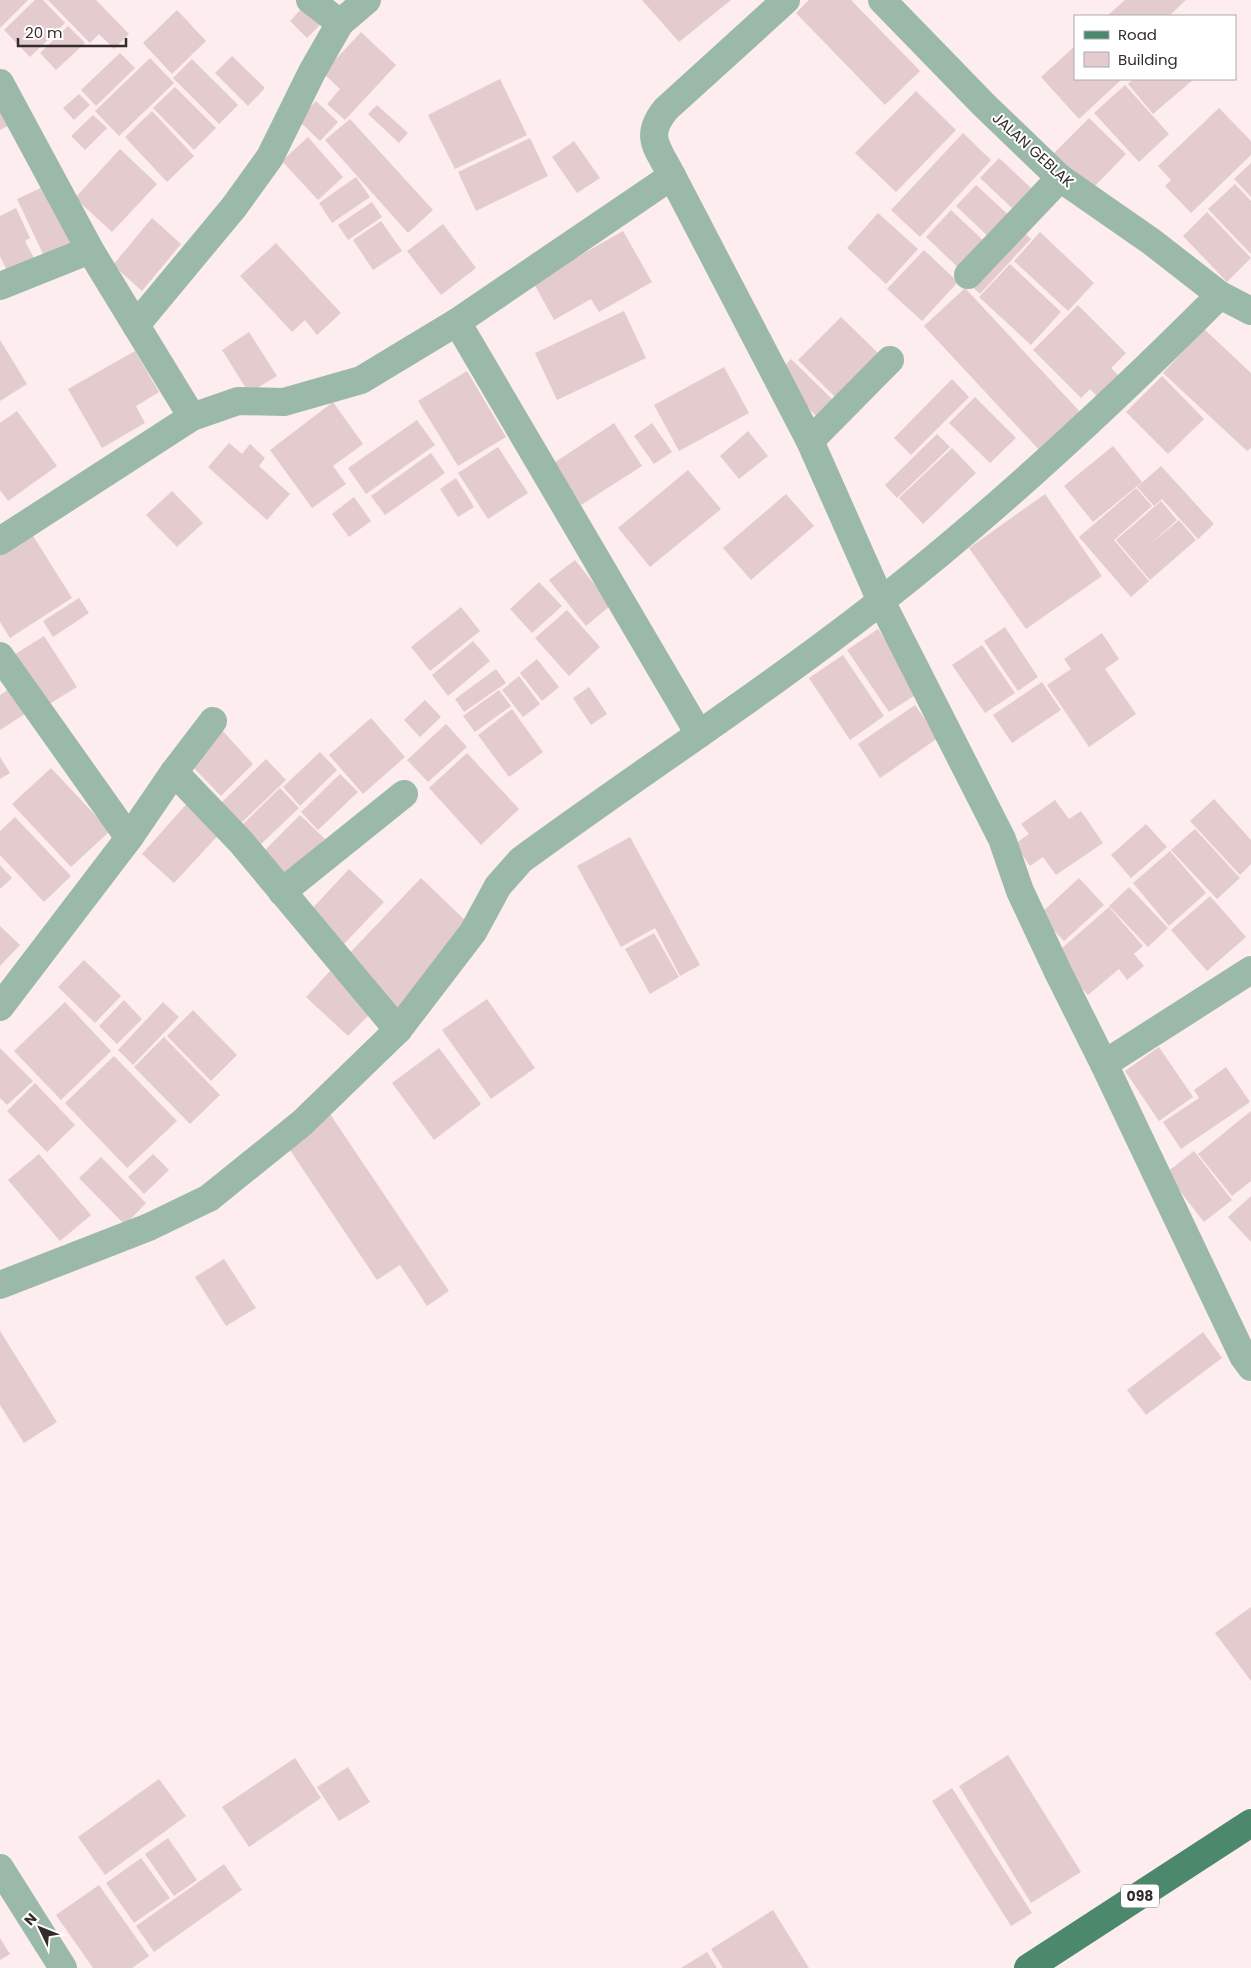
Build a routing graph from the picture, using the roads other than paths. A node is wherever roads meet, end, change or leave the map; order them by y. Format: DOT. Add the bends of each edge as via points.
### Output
graph roads {
  1 [pos="310,0"];
  2 [pos="367,0"];
  3 [pos="786,0"];
  4 [pos="882,0"];
  5 [pos="340,23"];
  6 [pos="0,83"];
  7 [pos="672,176"];
  8 [pos="1060,178"];
  9 [pos="90,250"];
  10 [pos="968,275"];
  11 [pos="0,286"];
  12 [pos="1220,295"];
  13 [pos="1251,311"];
  14 [pos="457,322"];
  15 [pos="136,325"];
  16 [pos="890,360"];
  17 [pos="192,417"];
  18 [pos="810,441"];
  19 [pos="0,541"];
  20 [pos="881,601"];
  21 [pos="0,656"];
  22 [pos="213,721"];
  23 [pos="699,734"];
  24 [pos="174,772"];
  25 [pos="404,794"];
  26 [pos="129,838"];
  27 [pos="282,892"];
  28 [pos="1251,970"];
  29 [pos="0,1007"];
  30 [pos="398,1030"];
  31 [pos="1104,1064"];
  32 [pos="0,1285"];
  33 [pos="1251,1367"];
  34 [pos="1251,1823"];
  35 [pos="0,1868"];
  36 [pos="63,1968"];
  37 [pos="1028,1968"];
  1 -- 5 [label="street"];
  2 -- 5 [label="street"];
  3 -- 7 [label="street" via="666,109 655,123 655,143"];
  4 -- 8 [label="street, JALAN GEBLAK"];
  5 -- 15 [label="street" via="270,157 234,207"];
  6 -- 9 [label="street"];
  7 -- 14 [label="street"];
  7 -- 18 [label="street"];
  8 -- 10 [label="street"];
  8 -- 12 [label="street, JALAN GEBLAK" via="1152,242"];
  9 -- 11 [label="street"];
  9 -- 15 [label="street"];
  12 -- 13 [label="street, JALAN GEBLAK"];
  12 -- 20 [label="street" via="1032,475"];
  14 -- 17 [label="street" via="361,380 284,402 238,401"];
  14 -- 23 [label="street"];
  15 -- 17 [label="street"];
  16 -- 18 [label="street"];
  17 -- 19 [label="street"];
  18 -- 20 [label="street"];
  20 -- 23 [label="street"];
  20 -- 31 [label="street" via="1002,839 1020,890 1070,1000"];
  21 -- 26 [label="street"];
  22 -- 24 [label="street"];
  23 -- 30 [label="street" via="521,860 498,886 473,932"];
  24 -- 26 [label="street"];
  24 -- 27 [label="street" via="241,842"];
  25 -- 27 [label="street"];
  26 -- 29 [label="street"];
  27 -- 30 [label="street"];
  28 -- 31 [label="street"];
  30 -- 32 [label="street" via="302,1123 209,1198 149,1226"];
  31 -- 33 [label="street"];
  34 -- 37 [label="main road, 098"];
  35 -- 36 [label="street"];
}
